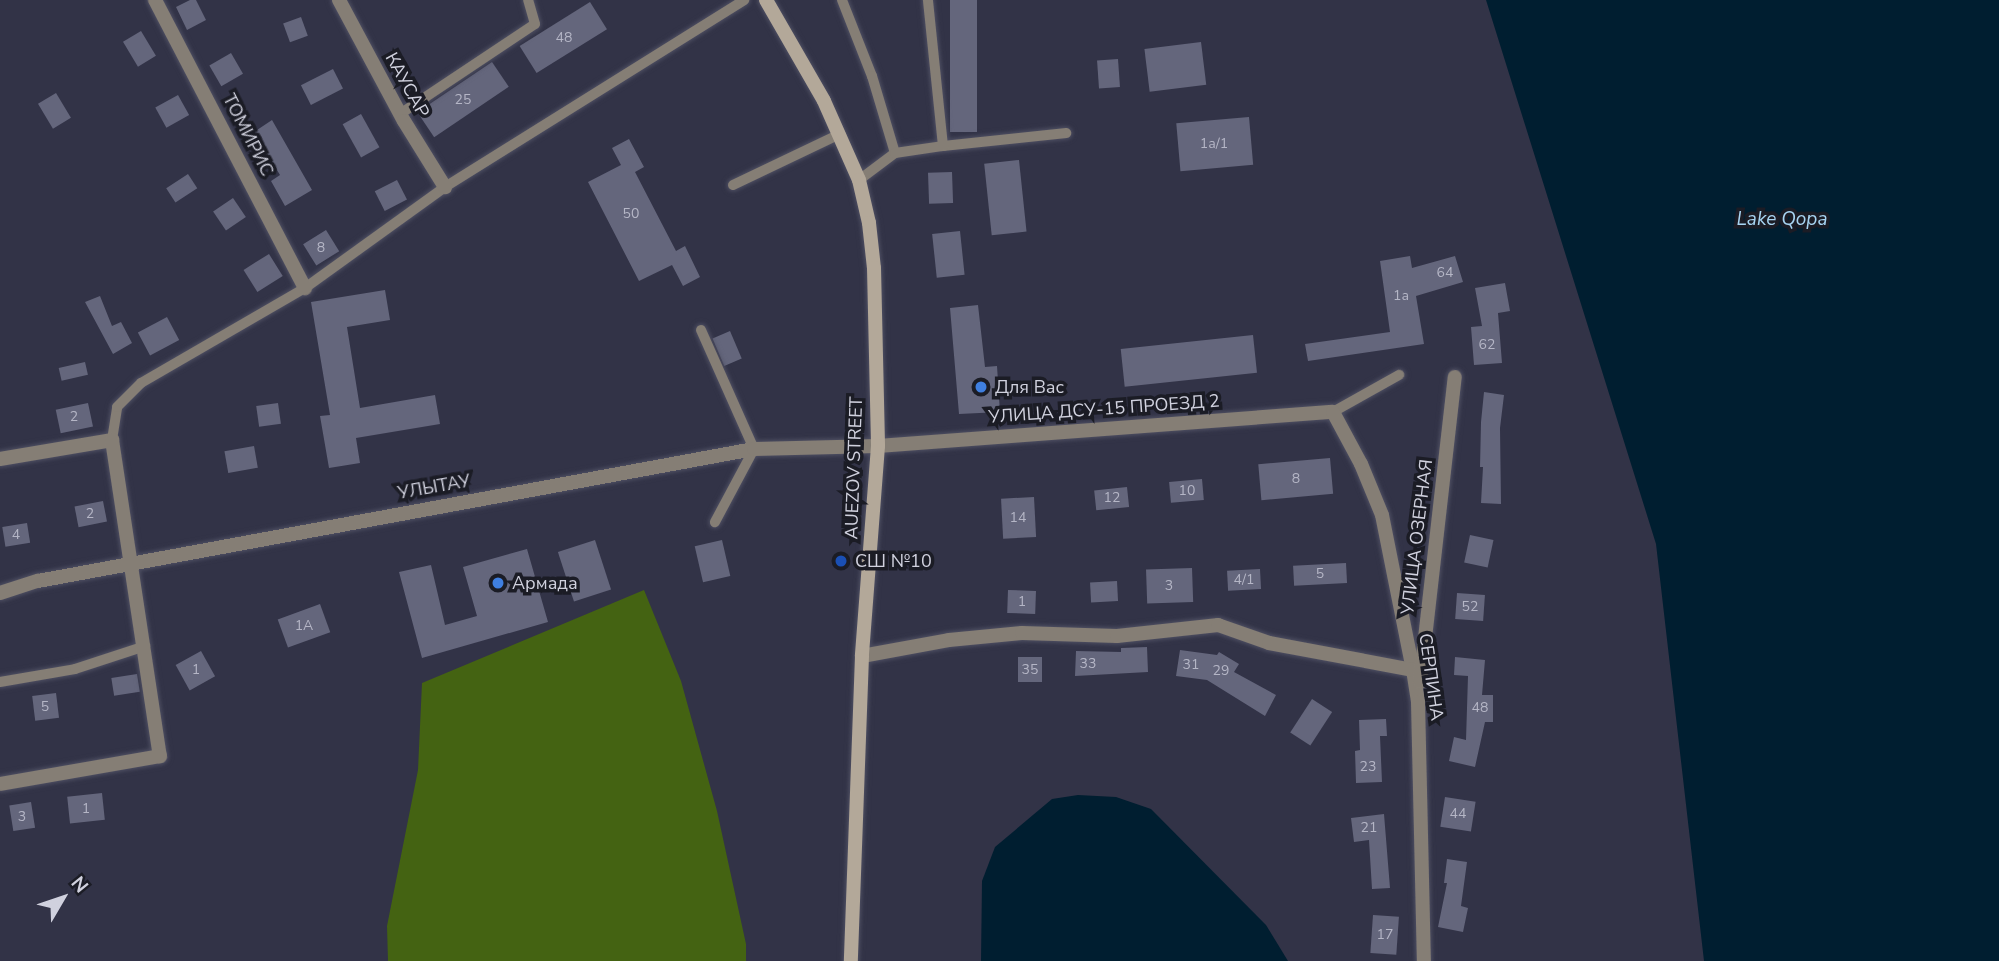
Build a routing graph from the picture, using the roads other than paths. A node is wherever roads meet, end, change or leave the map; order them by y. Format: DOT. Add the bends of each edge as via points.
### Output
graph roads {
  1 [pos="155,0"];
  2 [pos="339,0"];
  3 [pos="528,0"];
  4 [pos="744,0"];
  5 [pos="766,0"];
  6 [pos="842,0"];
  7 [pos="928,0"];
  8 [pos="400,114"];
  9 [pos="1066,133"];
  10 [pos="840,134"];
  11 [pos="943,146"];
  12 [pos="895,153"];
  13 [pos="859,180"];
  14 [pos="733,185"];
  15 [pos="445,187"];
  16 [pos="305,288"];
  17 [pos="701,330"];
  18 [pos="1399,375"];
  19 [pos="1455,377"];
  20 [pos="1333,412"];
  21 [pos="112,440"];
  22 [pos="878,446"];
  23 [pos="754,449"];
  24 [pos="0,459"];
  25 [pos="715,522"];
  26 [pos="133,562"];
  27 [pos="0,593"];
  28 [pos="145,646"];
  29 [pos="862,656"];
  30 [pos="1413,670"];
  31 [pos="0,682"];
  32 [pos="1418,702"];
  33 [pos="0,784"];
  34 [pos="852,961"];
  35 [pos="1424,961"];
  1 -- 16 [label="street, ТОМИРИС"];
  2 -- 8 [label="street, КАУСАР"];
  3 -- 8 [label="lane" via="534,24"];
  4 -- 15 [label="lane"];
  5 -- 10 [label="main road, AUEZOV STREET"];
  6 -- 12 [label="lane"];
  7 -- 11 [label="lane"];
  8 -- 15 [label="street, КАУСАР"];
  9 -- 11 [label="lane"];
  10 -- 13 [label="main road, AUEZOV STREET"];
  10 -- 14 [label="lane"];
  11 -- 12 [label="lane"];
  12 -- 13 [label="lane"];
  13 -- 22 [label="main road, AUEZOV STREET" via="874,268"];
  15 -- 16 [label="lane"];
  16 -- 21 [label="lane" via="128,394 117,408"];
  17 -- 23 [label="lane"];
  18 -- 20 [label="lane"];
  19 -- 32 [label="street, УЛИЦА ОЗЕРНАЯ"];
  20 -- 22 [label="street, УЛИЦА ДСУ-15 ПРОЕЗД 2"];
  20 -- 30 [label="street, СЕРПИНА" via="1382,515"];
  21 -- 24 [label="street"];
  21 -- 26 [label="street"];
  22 -- 23 [label="street, УЛЫТАУ"];
  22 -- 29 [label="main road, AUEZOV STREET"];
  23 -- 25 [label="lane"];
  23 -- 26 [label="street, УЛЫТАУ"];
  26 -- 27 [label="street, УЛЫТАУ"];
  26 -- 28 [label="street"];
  28 -- 31 [label="lane" via="75,669"];
  28 -- 33 [label="street" via="160,756"];
  29 -- 30 [label="street" via="1022,633 1116,636 1218,625 1269,643"];
  29 -- 34 [label="main road, AUEZOV STREET"];
  30 -- 32 [label="street, СЕРПИНА"];
  32 -- 35 [label="street, СЕРПИНА"];
}
